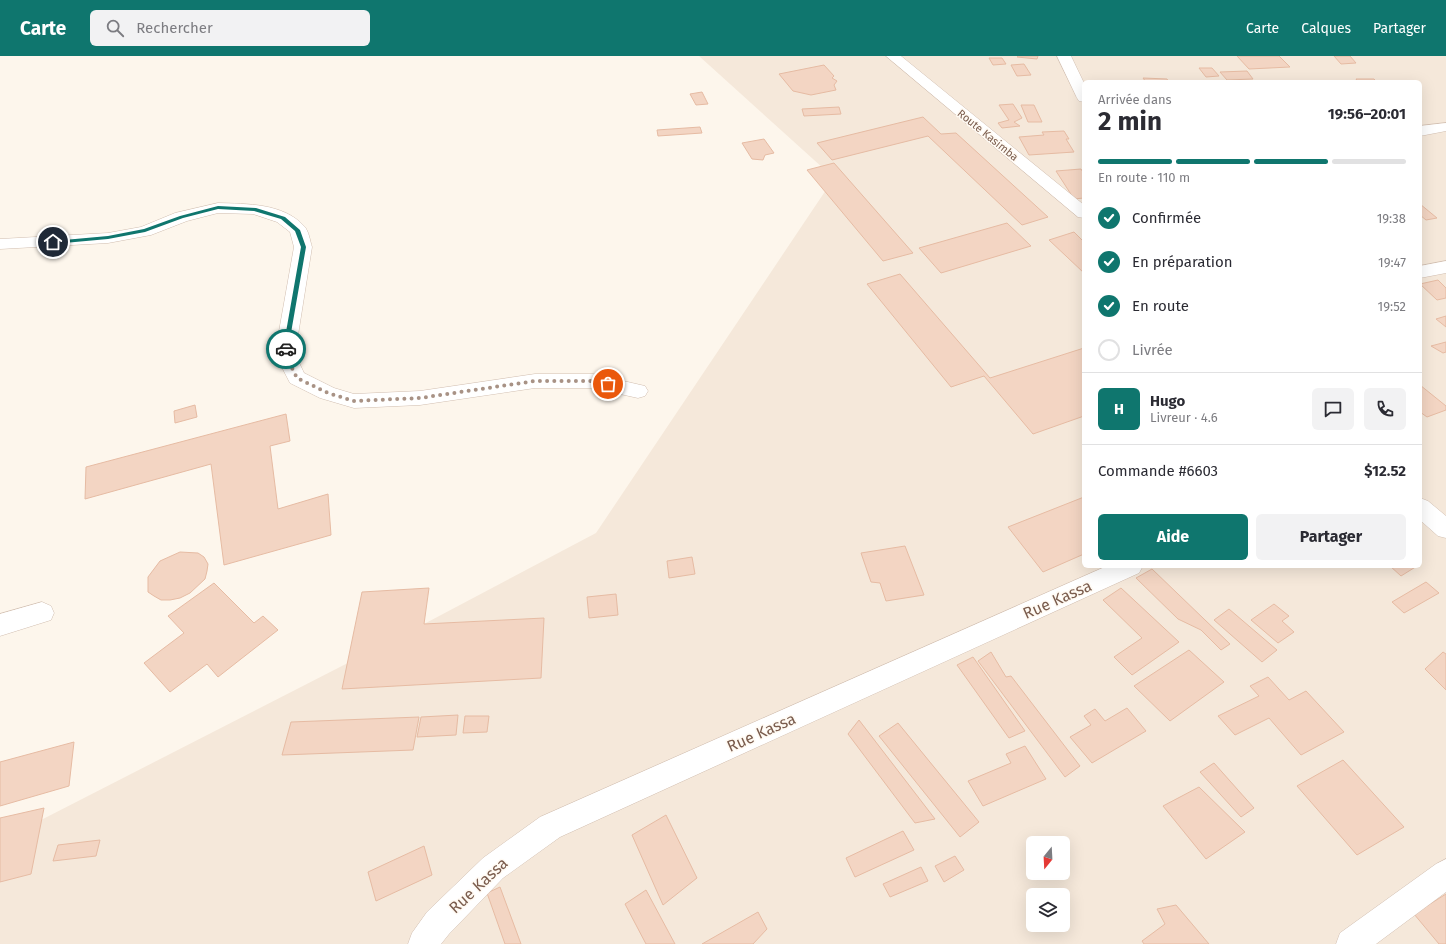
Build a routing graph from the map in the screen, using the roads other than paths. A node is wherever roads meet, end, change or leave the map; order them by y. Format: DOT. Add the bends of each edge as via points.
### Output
graph roads {
  1 [pos="893,56"];
  2 [pos="1067,56"];
  3 [pos="1082,93"];
  4 [pos="1446,127"];
  5 [pos="1422,131"];
  6 [pos="1082,211"];
  7 [pos="0,244"];
  8 [pos="1446,267"];
  9 [pos="1422,272"];
  10 [pos="638,391"];
  11 [pos="1422,509"];
  12 [pos="1445,526"];
  13 [pos="1127,568"];
  14 [pos="42,613"];
  15 [pos="0,625"];
  16 [pos="1446,874"];
  17 [pos="423,944"];
  18 [pos="1351,944"];
  1 -- 6 [label="street, Route Kasimba"];
  2 -- 3 [label="street"];
  4 -- 5 [label="street"];
  7 -- 10 [label="street" via="108,238 145,231 181,217 218,208 254,209 283,218 298,230 303,247 285,354 297,378 328,393 354,401 420,398 535,381 593,381"];
  8 -- 9 [label="street"];
  11 -- 12 [label="street"];
  13 -- 17 [label="street, Rue Kassa" via="550,827 493,868 438,923"];
  14 -- 15 [label="street"];
  16 -- 18 [label="street"];
}
